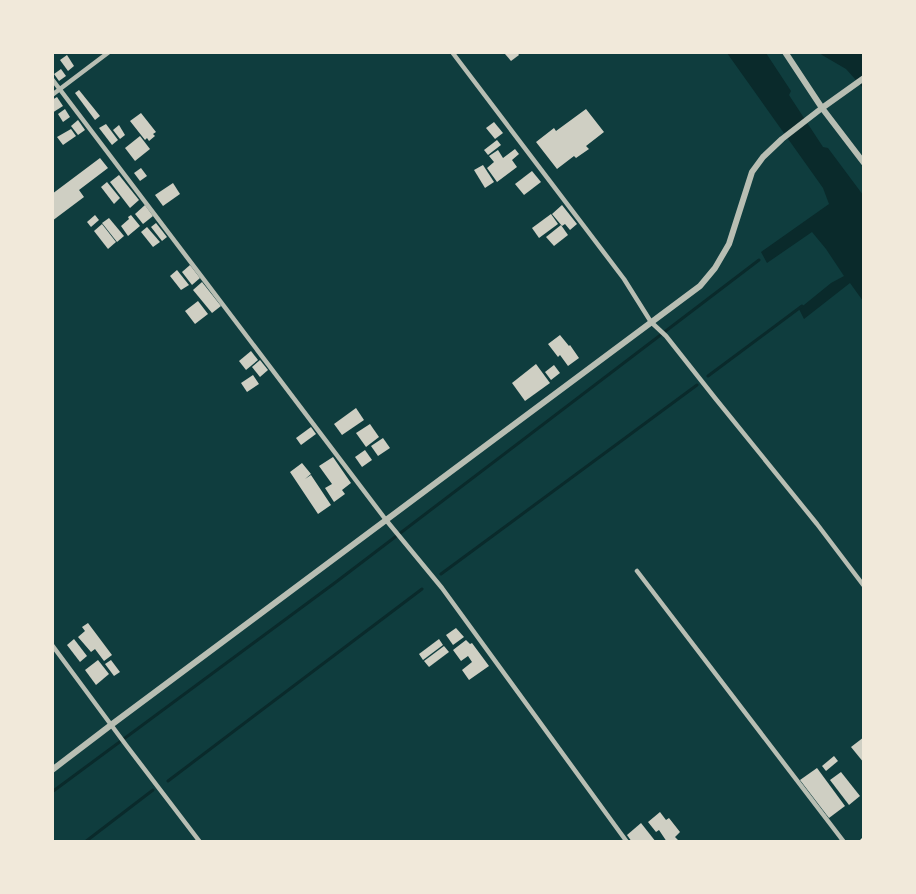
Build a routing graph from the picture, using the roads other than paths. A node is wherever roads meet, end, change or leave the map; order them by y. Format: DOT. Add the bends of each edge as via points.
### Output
graph roads {
  1 [pos="109,52"];
  2 [pos="452,52"];
  3 [pos="785,52"];
  4 [pos="864,78"];
  5 [pos="52,80"];
  6 [pos="60,89"];
  7 [pos="52,95"];
  8 [pos="822,108"];
  9 [pos="864,163"];
  10 [pos="651,322"];
  11 [pos="386,520"];
  12 [pos="637,571"];
  13 [pos="864,586"];
  14 [pos="52,645"];
  15 [pos="113,727"];
  16 [pos="52,770"];
  17 [pos="200,842"];
  18 [pos="627,842"];
  19 [pos="844,842"];
  1 -- 6 [label="street"];
  2 -- 10 [label="street" via="624,279"];
  3 -- 8 [label="street"];
  4 -- 8 [label="street"];
  5 -- 6 [label="street"];
  6 -- 7 [label="street"];
  6 -- 11 [label="street"];
  8 -- 9 [label="street"];
  8 -- 10 [label="street" via="782,139 752,172 729,244 715,268 700,286"];
  10 -- 11 [label="street"];
  10 -- 13 [label="street"];
  11 -- 15 [label="street"];
  11 -- 18 [label="street" via="442,588"];
  12 -- 19 [label="street"];
  14 -- 15 [label="street"];
  15 -- 16 [label="street"];
  15 -- 17 [label="street"];
}
